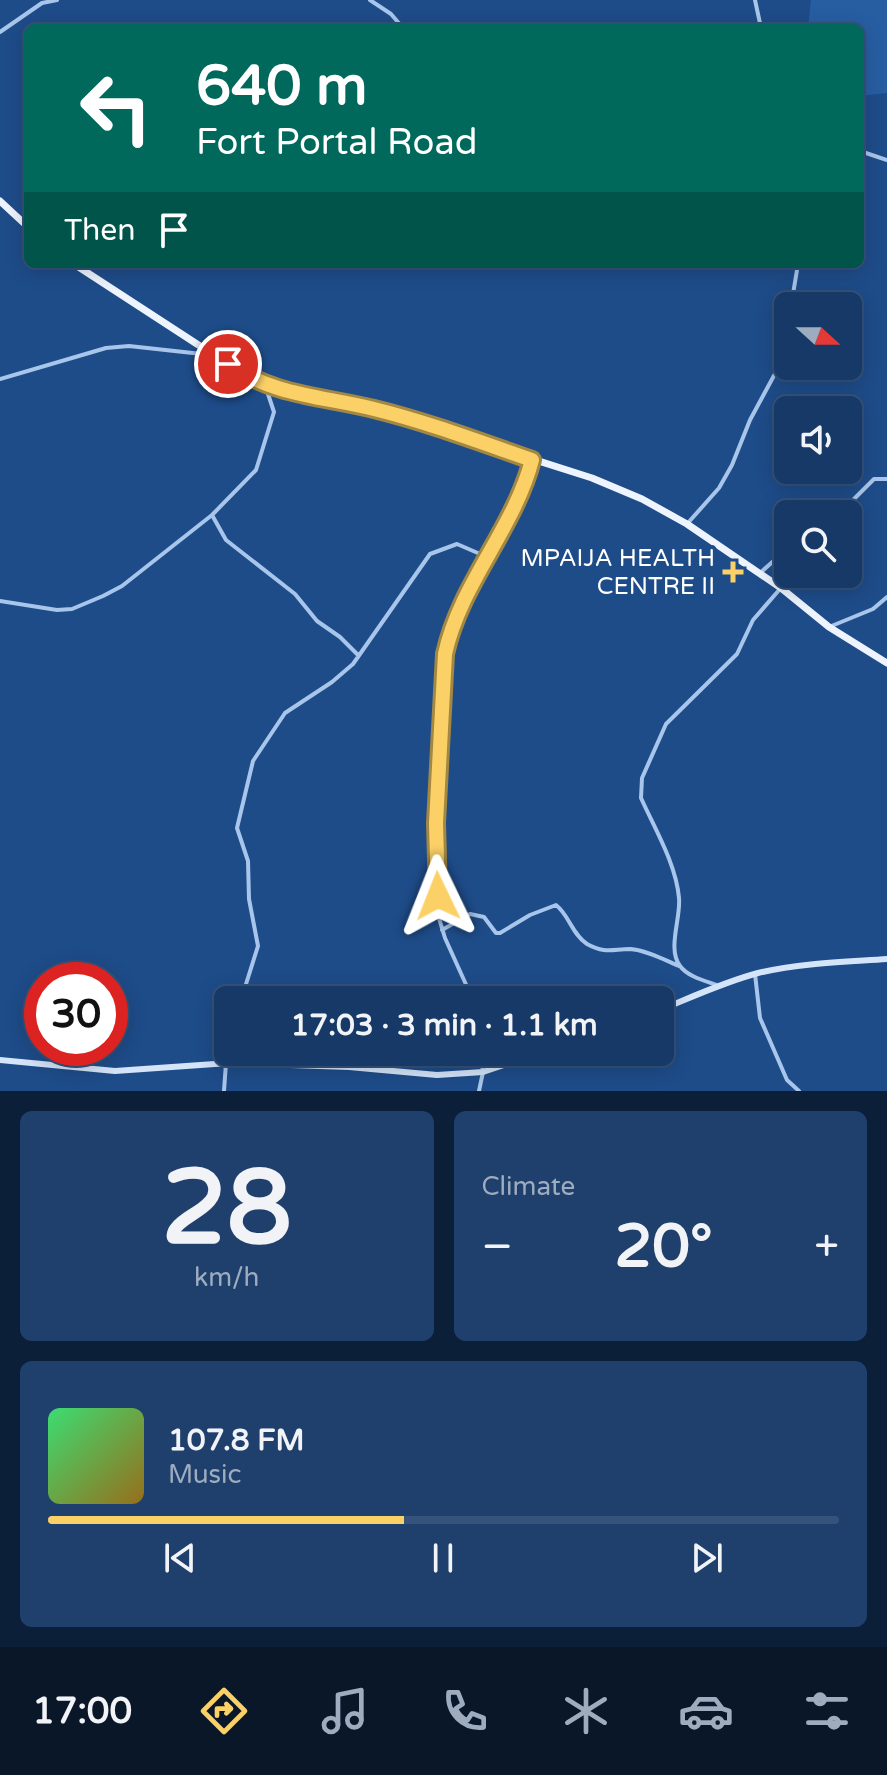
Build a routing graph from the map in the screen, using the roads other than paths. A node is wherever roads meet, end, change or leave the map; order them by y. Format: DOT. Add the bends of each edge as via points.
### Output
graph roads {
  1 [pos="57,0"];
  2 [pos="370,0"];
  3 [pos="755,0"];
  4 [pos="400,24"];
  5 [pos="760,24"];
  6 [pos="0,32"];
  7 [pos="864,152"];
  8 [pos="887,160"];
  9 [pos="0,201"];
  10 [pos="24,223"];
  11 [pos="80,268"];
  12 [pos="797,268"];
  13 [pos="793,292"];
  14 [pos="213,355"];
  15 [pos="774,376"];
  16 [pos="0,379"];
  17 [pos="265,385"];
  18 [pos="532,460"];
  19 [pos="887,479"];
  20 [pos="853,500"];
  21 [pos="212,515"];
  22 [pos="687,524"];
  23 [pos="487,557"];
  24 [pos="774,560"];
  25 [pos="760,573"];
  26 [pos="774,583"];
  27 [pos="781,588"];
  28 [pos="887,597"];
  29 [pos="0,601"];
  30 [pos="829,627"];
  31 [pos="359,655"];
  32 [pos="887,663"];
  33 [pos="442,930"];
  34 [pos="887,959"];
  35 [pos="679,966"];
  36 [pos="755,974"];
  37 [pos="245,986"];
  38 [pos="467,986"];
  39 [pos="719,986"];
  40 [pos="674,1004"];
  41 [pos="0,1060"];
  42 [pos="214,1064"];
  43 [pos="227,1066"];
  44 [pos="318,1066"];
  45 [pos="482,1066"];
  46 [pos="501,1066"];
  47 [pos="483,1072"];
  48 [pos="224,1091"];
  49 [pos="479,1091"];
  50 [pos="799,1091"];
  1 -- 6 [label="street" via="42,3"];
  2 -- 4 [label="street"];
  3 -- 5 [label="street"];
  7 -- 8 [label="street"];
  9 -- 10 [label="main road"];
  11 -- 14 [label="main road"];
  12 -- 13 [label="street"];
  14 -- 16 [label="street" via="106,348"];
  14 -- 17 [label="main road"];
  15 -- 22 [label="street" via="719,488"];
  17 -- 18 [label="main road" via="377,410"];
  17 -- 21 [label="street" via="274,412 256,470"];
  18 -- 22 [label="main road" via="592,478"];
  18 -- 23 [label="street" via="525,487"];
  19 -- 20 [label="street" via="874,479"];
  21 -- 29 [label="street" via="122,586 72,609"];
  21 -- 31 [label="street" via="226,540 295,594 317,621"];
  22 -- 25 [label="main road"];
  23 -- 31 [label="street" via="457,544 436,550"];
  23 -- 33 [label="street" via="445,654 436,823"];
  24 -- 25 [label="street"];
  25 -- 26 [label="main road"];
  27 -- 30 [label="main road"];
  27 -- 35 [label="street" via="753,620 737,654 666,724 642,778 641,798 679,898"];
  28 -- 30 [label="street" via="873,609"];
  30 -- 32 [label="main road"];
  31 -- 37 [label="street" via="332,682 285,713 253,761 237,828 248,861 258,946"];
  33 -- 35 [label="street" via="470,914 484,917 500,933 556,905 590,945 608,952 634,950"];
  33 -- 38 [label="street"];
  34 -- 36 [label="street"];
  35 -- 39 [label="street"];
  36 -- 39 [label="street"];
  36 -- 50 [label="street" via="760,1018 787,1080"];
  39 -- 40 [label="street"];
  41 -- 42 [label="street" via="115,1071"];
  43 -- 48 [label="street"];
  44 -- 47 [label="street" via="437,1075"];
  45 -- 47 [label="street"];
  46 -- 47 [label="street"];
  47 -- 49 [label="street"];
}
